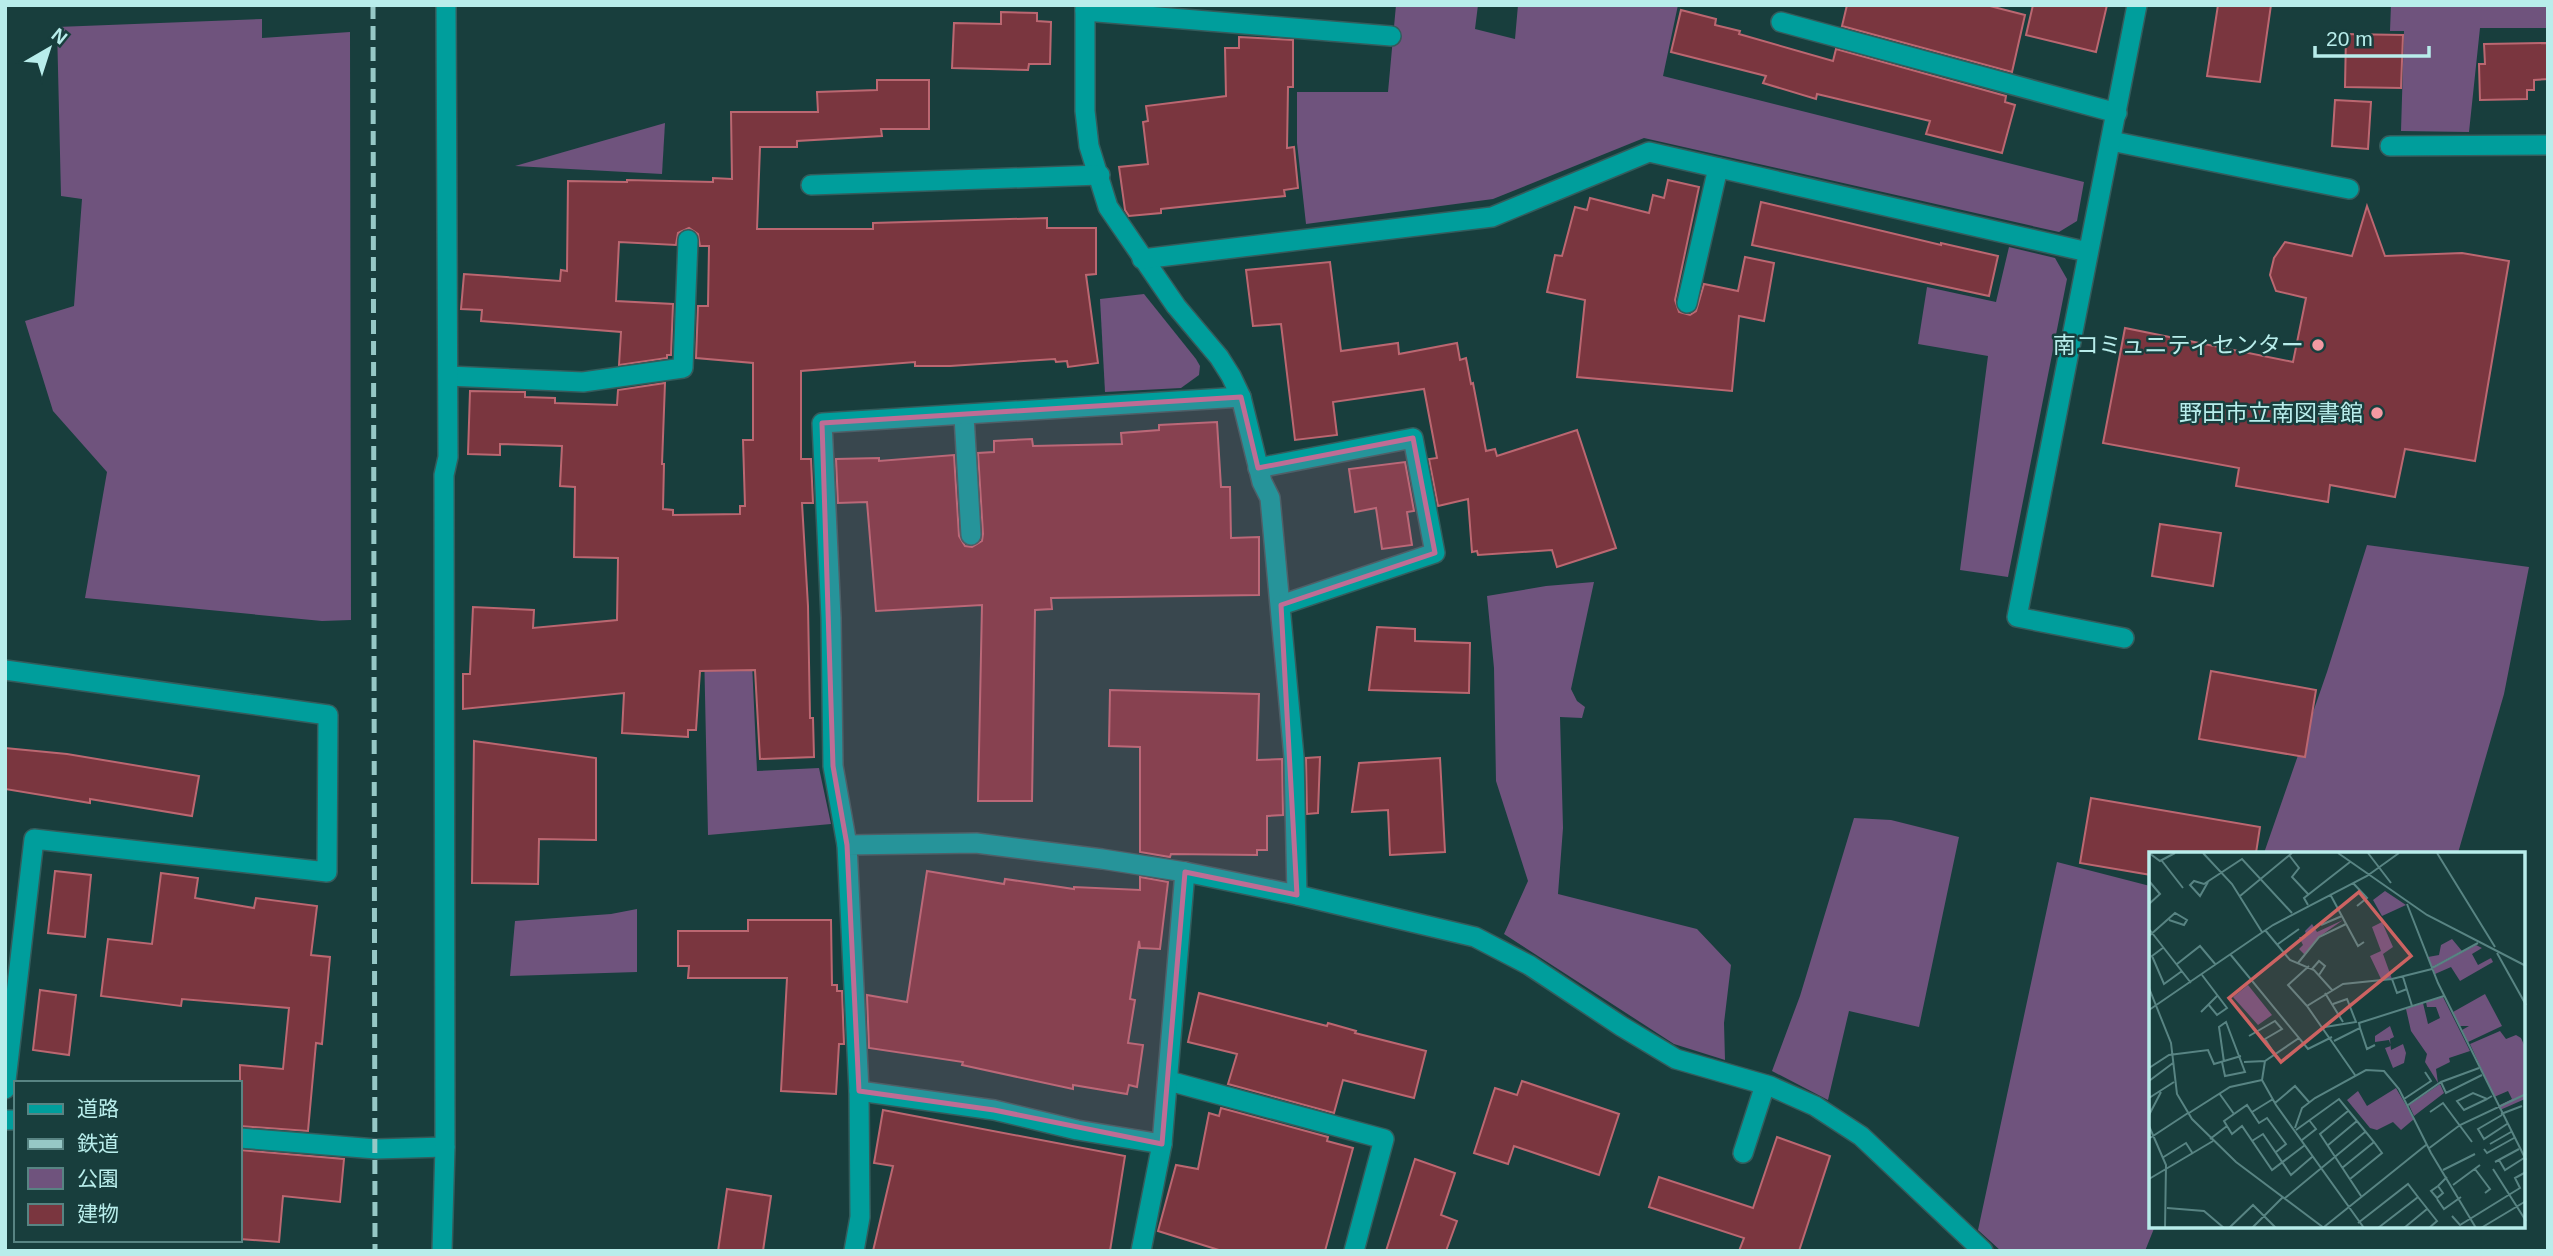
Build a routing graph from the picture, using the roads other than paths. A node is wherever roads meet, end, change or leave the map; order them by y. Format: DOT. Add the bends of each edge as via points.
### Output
graph roads {
  1 [pos="446,5"];
  2 [pos="2137,5"];
  3 [pos="1085,8"];
  4 [pos="1781,22"];
  5 [pos="1391,36"];
  6 [pos="2117,113"];
  7 [pos="2110,141"];
  8 [pos="2548,145"];
  9 [pos="2390,146"];
  10 [pos="1718,168"];
  11 [pos="1100,175"];
  12 [pos="811,184"];
  13 [pos="2349,189"];
  14 [pos="688,240"];
  15 [pos="2088,252"];
  16 [pos="1142,259"];
  17 [pos="1687,303"];
  18 [pos="448,376"];
  19 [pos="1241,397"];
  20 [pos="964,415"];
  21 [pos="1258,468"];
  22 [pos="971,534"];
  23 [pos="1281,605"];
  24 [pos="2124,638"];
  25 [pos="5,670"];
  26 [pos="847,845"];
  27 [pos="1185,872"];
  28 [pos="1297,895"];
  29 [pos="1169,1081"];
  30 [pos="1765,1085"];
  31 [pos="5,1090"];
  32 [pos="859,1091"];
  33 [pos="242,1138"];
  34 [pos="1162,1144"];
  35 [pos="445,1147"];
  36 [pos="1743,1153"];
  37 [pos="442,1251"];
  38 [pos="854,1251"];
  39 [pos="1141,1251"];
  40 [pos="1354,1251"];
  41 [pos="1983,1251"];
  1 -- 18 [label="street"];
  2 -- 6 [label="street"];
  3 -- 5 [label="street"];
  3 -- 11 [label="street" via="1085,111 1089,146"];
  4 -- 6 [label="street"];
  6 -- 7 [label="street"];
  7 -- 13 [label="street"];
  7 -- 15 [label="street"];
  8 -- 9 [label="street"];
  10 -- 15 [label="street"];
  10 -- 16 [label="street" via="1649,152 1492,216"];
  10 -- 17 [label="street"];
  11 -- 12 [label="street"];
  11 -- 16 [label="street" via="1108,207"];
  14 -- 18 [label="street" via="683,368 583,382"];
  15 -- 24 [label="street" via="2017,617"];
  16 -- 19 [label="street" via="1219,356"];
  18 -- 35 [label="street" via="444,475"];
  19 -- 20 [label="street"];
  19 -- 21 [label="street"];
  20 -- 22 [label="street"];
  20 -- 26 [label="street" via="822,423 833,766"];
  21 -- 23 [label="street" via="1270,498"];
  21 -- 23 [label="street" via="1413,438 1435,553"];
  23 -- 28 [label="street" via="1294,757"];
  25 -- 31 [label="street" via="328,715 327,872 34,839"];
  26 -- 27 [label="street" via="976,843"];
  26 -- 32 [label="street"];
  27 -- 28 [label="street"];
  27 -- 29 [label="street"];
  28 -- 30 [label="street" via="1475,937 1529,965 1676,1059"];
  29 -- 34 [label="street"];
  29 -- 40 [label="street" via="1384,1139"];
  30 -- 36 [label="street"];
  30 -- 41 [label="street" via="1815,1106 1861,1136"];
  32 -- 34 [label="street" via="994,1110"];
  32 -- 38 [label="street" via="860,1217"];
  33 -- 35 [label="street" via="376,1149"];
  34 -- 39 [label="street"];
  35 -- 37 [label="street"];
}
